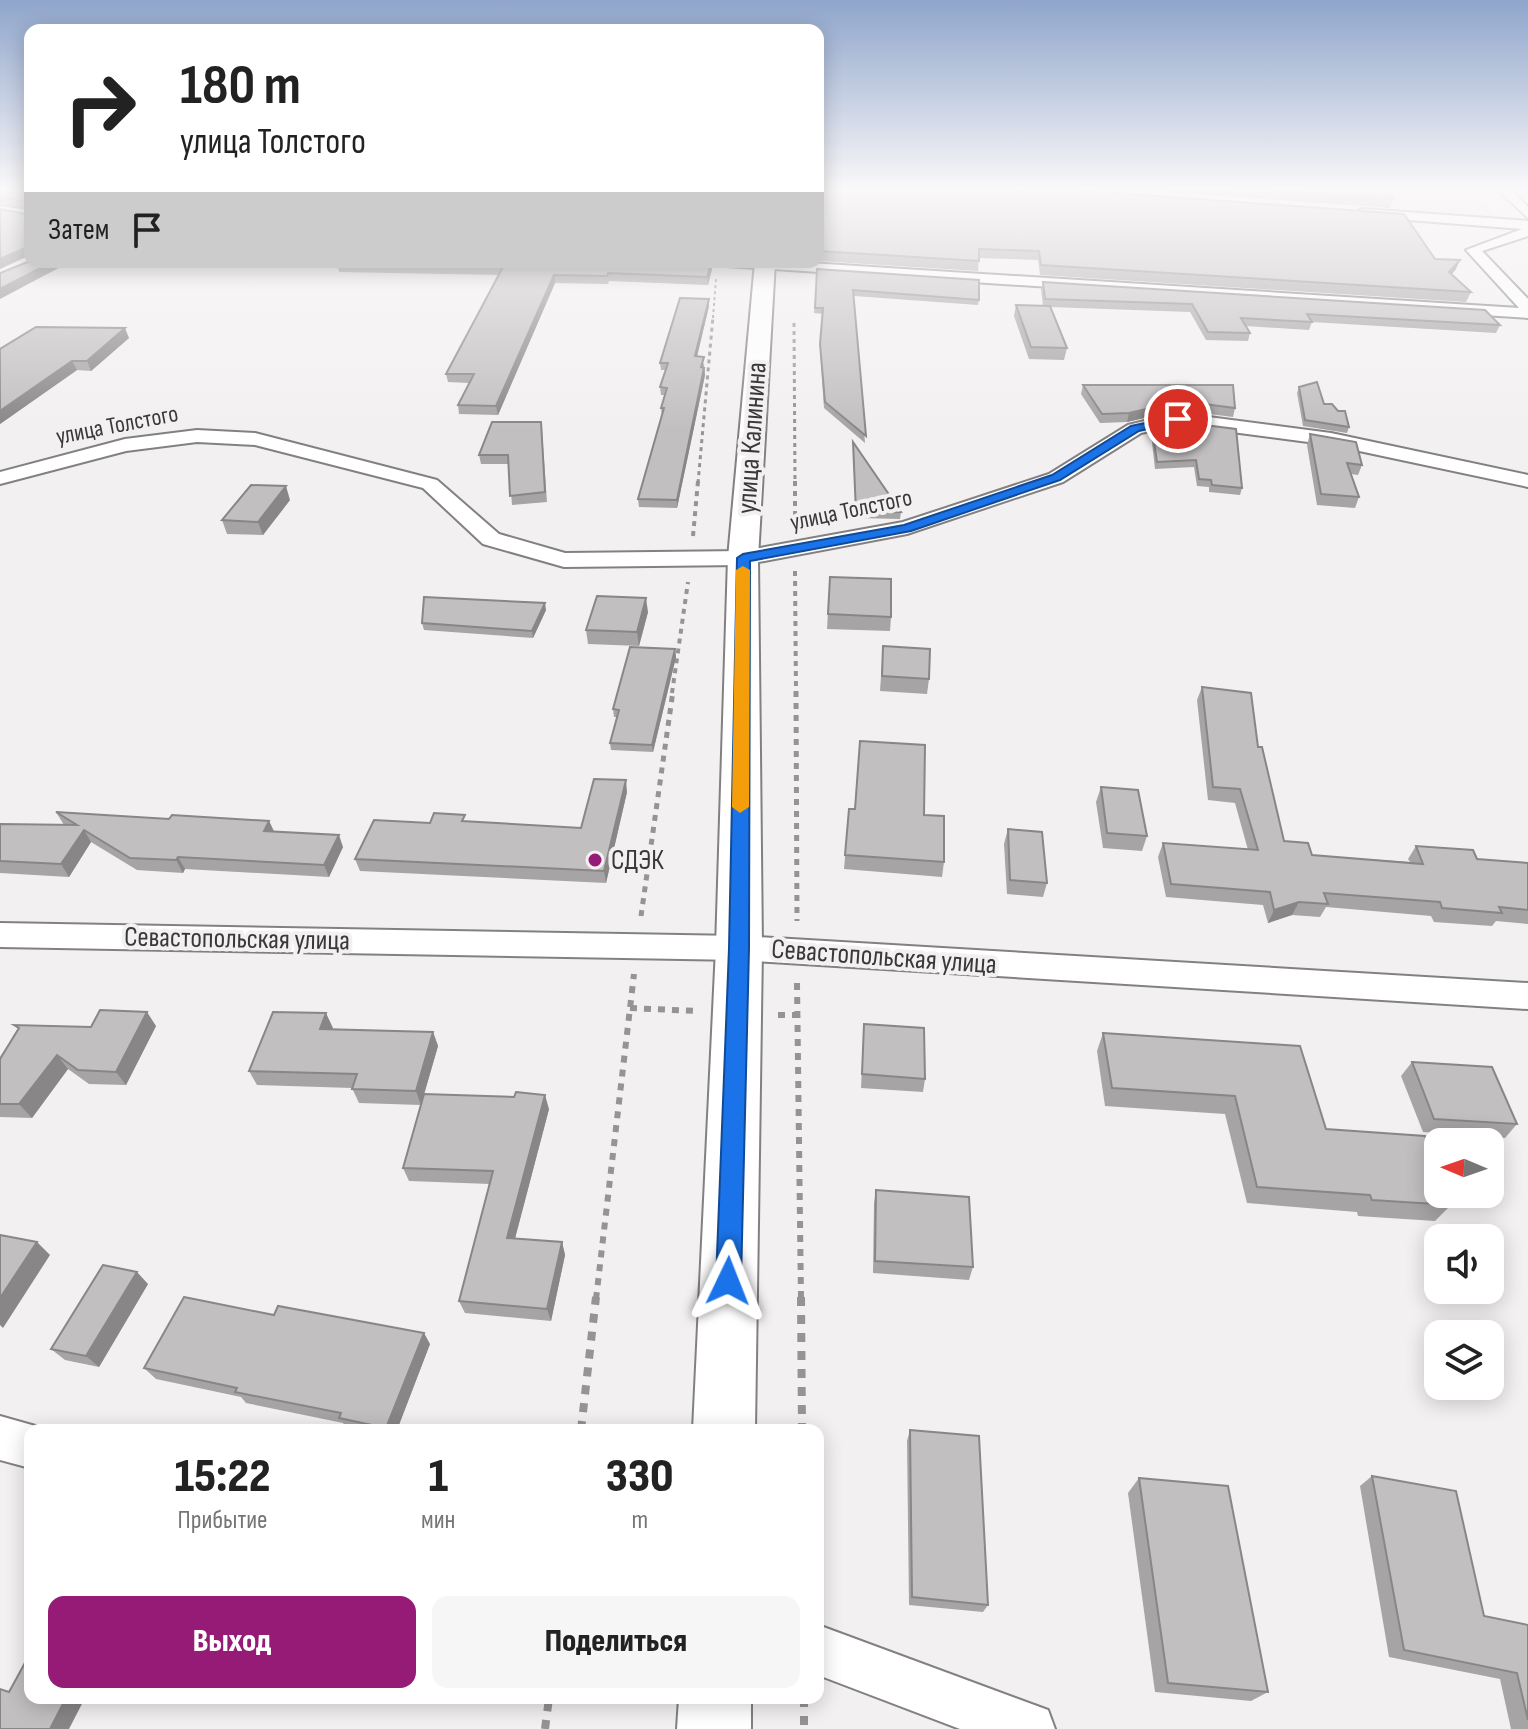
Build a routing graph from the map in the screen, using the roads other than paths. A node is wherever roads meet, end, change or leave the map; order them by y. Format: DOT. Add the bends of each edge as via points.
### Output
graph roads {
  1 [pos="762,268"];
  2 [pos="824,268"];
  3 [pos="1489,268"];
  4 [pos="1528,310"];
  5 [pos="0,478"];
  6 [pos="1528,481"];
  7 [pos="743,558"];
  8 [pos="0,935"];
  9 [pos="739,948"];
  10 [pos="1528,996"];
  11 [pos="724,1424"];
  12 [pos="0,1438"];
  13 [pos="24,1444"];
  14 [pos="824,1652"];
  15 [pos="715,1704"];
  16 [pos="714,1729"];
  17 [pos="1029,1729"];
  1 -- 7 [label="main road, улица Калинина"];
  2 -- 4 [label="street"];
  3 -- 4 [label="street"];
  5 -- 7 [label="street, улица Толстого" via="125,445 197,436 255,439 430,484 491,539 564,560"];
  6 -- 7 [label="street, улица Толстого" via="1331,439 1178,419 1135,429 1056,478 907,528"];
  7 -- 9 [label="main road, улица Калинина"];
  8 -- 9 [label="street, Севастопольская улица"];
  9 -- 10 [label="street, Севастопольская улица"];
  9 -- 11 [label="main road, улица Калинина"];
  12 -- 13 [label="street"];
  14 -- 17 [label="street"];
  15 -- 16 [label="main road"];
}
